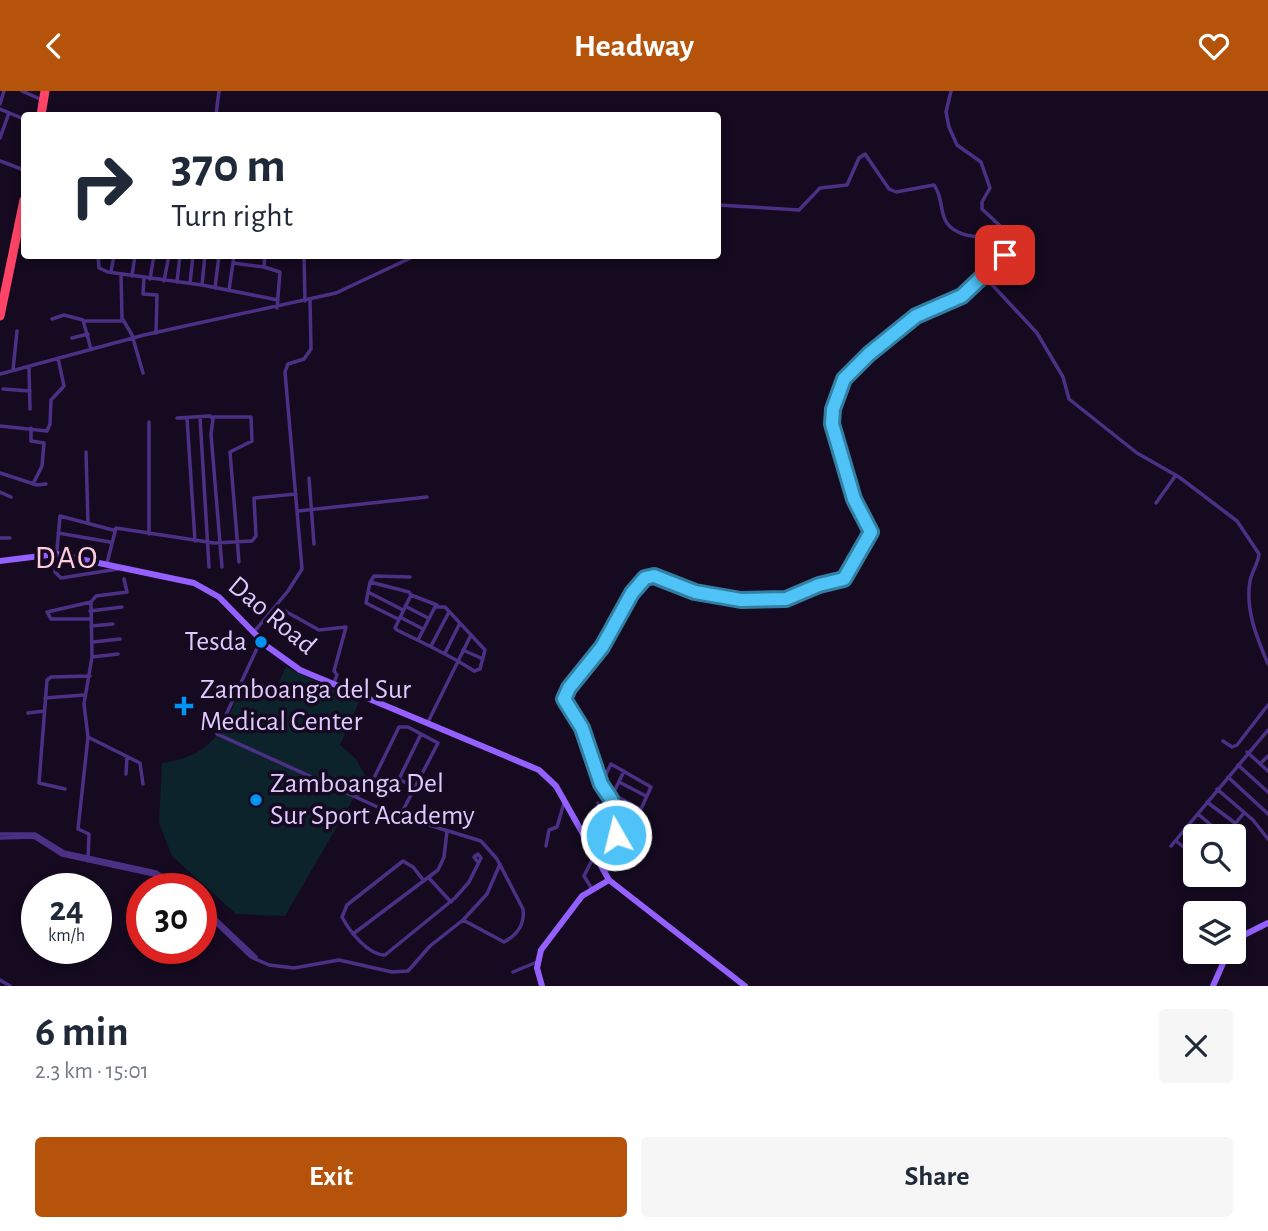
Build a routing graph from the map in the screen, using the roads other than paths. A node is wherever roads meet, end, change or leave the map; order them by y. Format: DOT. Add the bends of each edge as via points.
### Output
graph roads {
  1 [pos="5,91"];
  2 [pos="22,91"];
  3 [pos="219,91"];
  4 [pos="951,91"];
  5 [pos="45,96"];
  6 [pos="0,103"];
  7 [pos="0,110"];
  8 [pos="216,112"];
  9 [pos="9,113"];
  10 [pos="21,118"];
  11 [pos="0,137"];
  12 [pos="0,161"];
  13 [pos="21,169"];
  14 [pos="721,205"];
  15 [pos="21,230"];
  16 [pos="1008,251"];
  17 [pos="98,259"];
  18 [pos="113,259"];
  19 [pos="134,259"];
  20 [pos="153,259"];
  21 [pos="168,259"];
  22 [pos="180,259"];
  23 [pos="193,259"];
  24 [pos="205,259"];
  25 [pos="219,259"];
  26 [pos="234,259"];
  27 [pos="265,259"];
  28 [pos="304,259"];
  29 [pos="408,259"];
  30 [pos="233,263"];
  31 [pos="264,267"];
  32 [pos="111,272"];
  33 [pos="121,274"];
  34 [pos="132,276"];
  35 [pos="984,276"];
  36 [pos="147,279"];
  37 [pos="164,281"];
  38 [pos="177,282"];
  39 [pos="190,283"];
  40 [pos="202,285"];
  41 [pos="215,288"];
  42 [pos="229,291"];
  43 [pos="2,296"];
  44 [pos="278,300"];
  45 [pos="307,300"];
  46 [pos="278,307"];
  47 [pos="0,316"];
  48 [pos="52,319"];
  49 [pos="85,321"];
  50 [pos="125,322"];
  51 [pos="17,331"];
  52 [pos="156,333"];
  53 [pos="88,334"];
  54 [pos="72,338"];
  55 [pos="132,339"];
  56 [pos="91,349"];
  57 [pos="58,358"];
  58 [pos="29,367"];
  59 [pos="13,371"];
  60 [pos="143,373"];
  61 [pos="0,374"];
  62 [pos="3,389"];
  63 [pos="30,391"];
  64 [pos="30,409"];
  65 [pos="200,417"];
  66 [pos="211,417"];
  67 [pos="177,418"];
  68 [pos="187,418"];
  69 [pos="149,422"];
  70 [pos="0,426"];
  71 [pos="31,428"];
  72 [pos="86,451"];
  73 [pos="0,473"];
  74 [pos="1176,475"];
  75 [pos="309,478"];
  76 [pos="33,484"];
  77 [pos="46,484"];
  78 [pos="0,493"];
  79 [pos="296,494"];
  80 [pos="11,497"];
  81 [pos="427,497"];
  82 [pos="1156,503"];
  83 [pos="312,510"];
  84 [pos="298,511"];
  85 [pos="88,523"];
  86 [pos="113,530"];
  87 [pos="58,533"];
  88 [pos="149,534"];
  89 [pos="0,538"];
  90 [pos="10,538"];
  91 [pos="195,541"];
  92 [pos="110,542"];
  93 [pos="207,542"];
  94 [pos="236,542"];
  95 [pos="220,543"];
  96 [pos="314,544"];
  97 [pos="56,554"];
  98 [pos="0,561"];
  99 [pos="239,562"];
  100 [pos="107,563"];
  101 [pos="122,566"];
  102 [pos="209,567"];
  103 [pos="222,567"];
  104 [pos="410,577"];
  105 [pos="124,579"];
  106 [pos="371,581"];
  107 [pos="368,592"];
  108 [pos="411,596"];
  109 [pos="91,602"];
  110 [pos="437,605"];
  111 [pos="276,606"];
  112 [pos="122,607"];
  113 [pos="404,608"];
  114 [pos="90,611"];
  115 [pos="449,613"];
  116 [pos="399,618"];
  117 [pos="428,618"];
  118 [pos="91,619"];
  119 [pos="113,624"];
  120 [pos="460,624"];
  121 [pos="91,626"];
  122 [pos="423,629"];
  123 [pos="254,632"];
  124 [pos="471,634"];
  125 [pos="120,639"];
  126 [pos="418,640"];
  127 [pos="261,641"];
  128 [pos="93,642"];
  129 [pos="431,646"];
  130 [pos="463,650"];
  131 [pos="118,654"];
  132 [pos="445,654"];
  133 [pos="92,657"];
  134 [pos="483,659"];
  135 [pos="458,662"];
  136 [pos="1268,664"];
  137 [pos="90,676"];
  138 [pos="333,685"];
  139 [pos="85,695"];
  140 [pos="45,698"];
  141 [pos="1268,705"];
  142 [pos="44,711"];
  143 [pos="28,713"];
  144 [pos="428,724"];
  145 [pos="1268,730"];
  146 [pos="421,734"];
  147 [pos="89,737"];
  148 [pos="1223,741"];
  149 [pos="1247,753"];
  150 [pos="1268,756"];
  151 [pos="127,757"];
  152 [pos="1261,764"];
  153 [pos="1238,765"];
  154 [pos="624,771"];
  155 [pos="1268,771"];
  156 [pos="126,774"];
  157 [pos="1228,777"];
  158 [pos="619,782"];
  159 [pos="143,784"];
  160 [pos="601,784"];
  161 [pos="415,788"];
  162 [pos="65,789"];
  163 [pos="1217,789"];
  164 [pos="1268,792"];
  165 [pos="357,796"];
  166 [pos="612,796"];
  167 [pos="646,796"];
  168 [pos="566,801"];
  169 [pos="1208,802"];
  170 [pos="598,803"];
  171 [pos="611,807"];
  172 [pos="640,809"];
  173 [pos="1244,813"];
  174 [pos="1198,814"];
  175 [pos="1268,814"];
  176 [pos="400,816"];
  177 [pos="635,820"];
  178 [pos="1235,823"];
  179 [pos="1190,824"];
  180 [pos="1210,824"];
  181 [pos="614,825"];
  182 [pos="447,831"];
  183 [pos="630,831"];
  184 [pos="1183,832"];
  185 [pos="616,835"];
  186 [pos="0,836"];
  187 [pos="1268,839"];
  188 [pos="1176,841"];
  189 [pos="546,846"];
  190 [pos="1171,846"];
  191 [pos="1183,847"];
  192 [pos="596,856"];
  193 [pos="88,859"];
  194 [pos="477,861"];
  195 [pos="500,864"];
  196 [pos="157,873"];
  197 [pos="607,876"];
  198 [pos="429,878"];
  199 [pos="424,881"];
  200 [pos="592,889"];
  201 [pos="451,902"];
  202 [pos="464,919"];
  203 [pos="217,922"];
  204 [pos="1268,923"];
  205 [pos="354,934"];
  206 [pos="1246,934"];
  207 [pos="537,962"];
  208 [pos="1223,964"];
  209 [pos="513,972"];
  210 [pos="0,981"];
  211 [pos="10,986"];
  212 [pos="542,986"];
  213 [pos="745,986"];
  214 [pos="1213,986"];
  1 -- 6 [label="street"];
  2 -- 5 [label="street"];
  3 -- 8 [label="street"];
  4 -- 16 [label="street" via="946,119 957,145 981,162 990,190 982,209 1008,231 1012,241"];
  7 -- 9 [label="street"];
  9 -- 10 [label="street"];
  9 -- 11 [label="street"];
  12 -- 13 [label="street"];
  14 -- 16 [label="street" via="799,210 817,190 847,185 859,158 865,155 889,190 934,185 941,214 953,230 998,240"];
  15 -- 43 [label="highway"];
  16 -- 35 [label="street"];
  17 -- 32 [label="street" via="99,268"];
  18 -- 32 [label="street"];
  19 -- 34 [label="street"];
  20 -- 36 [label="street"];
  21 -- 37 [label="street"];
  22 -- 38 [label="street"];
  23 -- 39 [label="street"];
  24 -- 40 [label="street"];
  25 -- 41 [label="street"];
  26 -- 30 [label="street"];
  27 -- 31 [label="street"];
  28 -- 45 [label="street"];
  29 -- 45 [label="street" via="342,291"];
  30 -- 31 [label="street"];
  30 -- 42 [label="street"];
  31 -- 44 [label="street" via="279,270"];
  32 -- 33 [label="street"];
  33 -- 34 [label="street"];
  33 -- 50 [label="street"];
  34 -- 36 [label="street"];
  35 -- 74 [label="street" via="1037,333 1063,377 1069,399 1133,450"];
  35 -- 160 [label="street" via="956,300 916,316 844,379 832,424 854,499 871,532 844,579 779,600 732,600 654,576 645,578 632,593 602,647 564,699 582,728"];
  36 -- 37 [label="street"];
  36 -- 52 [label="street" via="143,294 157,295"];
  37 -- 38 [label="street"];
  38 -- 39 [label="street"];
  39 -- 40 [label="street"];
  40 -- 41 [label="street"];
  41 -- 42 [label="street"];
  42 -- 44 [label="street"];
  43 -- 47 [label="highway"];
  44 -- 46 [label="street"];
  45 -- 46 [label="street"];
  45 -- 79 [label="street" via="311,349 304,359 285,369"];
  46 -- 52 [label="street"];
  48 -- 49 [label="street" via="64,315"];
  49 -- 50 [label="street"];
  49 -- 53 [label="street"];
  50 -- 55 [label="street"];
  51 -- 59 [label="street"];
  52 -- 55 [label="street"];
  53 -- 54 [label="street"];
  53 -- 56 [label="street"];
  55 -- 56 [label="street"];
  55 -- 60 [label="street"];
  56 -- 57 [label="street"];
  57 -- 58 [label="street"];
  57 -- 71 [label="street" via="64,386 51,400 50,426 44,432"];
  58 -- 59 [label="street"];
  58 -- 63 [label="street"];
  59 -- 61 [label="street"];
  62 -- 63 [label="street"];
  63 -- 64 [label="street"];
  65 -- 66 [label="street"];
  65 -- 68 [label="street"];
  65 -- 93 [label="street"];
  66 -- 94 [label="street" via="251,417 252,441 230,452"];
  66 -- 95 [label="street"];
  67 -- 68 [label="street"];
  68 -- 91 [label="street"];
  69 -- 88 [label="street"];
  70 -- 71 [label="street"];
  71 -- 76 [label="street" via="32,441 44,443 42,466"];
  72 -- 85 [label="street"];
  73 -- 76 [label="street"];
  74 -- 82 [label="street"];
  74 -- 136 [label="street" via="1237,521 1259,553 1251,578 1250,604"];
  75 -- 83 [label="street"];
  76 -- 77 [label="street"];
  78 -- 80 [label="street"];
  79 -- 84 [label="street"];
  79 -- 94 [label="street" via="254,498 255,539"];
  81 -- 83 [label="street"];
  83 -- 84 [label="street"];
  83 -- 96 [label="street"];
  84 -- 111 [label="street" via="302,569"];
  85 -- 86 [label="street"];
  85 -- 87 [label="street" via="60,516"];
  86 -- 88 [label="street"];
  86 -- 92 [label="street"];
  87 -- 92 [label="street"];
  87 -- 97 [label="street"];
  88 -- 91 [label="street"];
  89 -- 90 [label="street"];
  91 -- 93 [label="street"];
  92 -- 100 [label="street"];
  93 -- 95 [label="street"];
  93 -- 102 [label="street"];
  94 -- 95 [label="street"];
  94 -- 99 [label="street"];
  95 -- 103 [label="street"];
  97 -- 98 [label="street, Dao Road"];
  97 -- 100 [label="street, Dao Road"];
  97 -- 101 [label="street" via="59,577"];
  100 -- 101 [label="street, Dao Road"];
  101 -- 123 [label="street, Dao Road" via="201,586 228,604"];
  104 -- 106 [label="street" via="374,576"];
  105 -- 109 [label="street" via="127,592 96,596"];
  106 -- 107 [label="street"];
  106 -- 108 [label="street"];
  107 -- 113 [label="street"];
  107 -- 116 [label="street" via="366,603"];
  108 -- 110 [label="street"];
  108 -- 113 [label="street"];
  109 -- 114 [label="street"];
  109 -- 118 [label="street" via="47,612 51,619"];
  110 -- 115 [label="street"];
  110 -- 117 [label="street"];
  111 -- 123 [label="street"];
  111 -- 138 [label="street" via="319,630 346,627"];
  112 -- 114 [label="street"];
  113 -- 116 [label="street"];
  113 -- 117 [label="street"];
  114 -- 118 [label="street"];
  115 -- 120 [label="street"];
  115 -- 129 [label="street"];
  116 -- 122 [label="street"];
  116 -- 126 [label="street" via="396,629"];
  117 -- 122 [label="street"];
  118 -- 121 [label="street"];
  119 -- 121 [label="street"];
  120 -- 124 [label="street"];
  120 -- 132 [label="street"];
  121 -- 128 [label="street"];
  122 -- 126 [label="street"];
  123 -- 127 [label="street, Dao Road"];
  124 -- 130 [label="street"];
  124 -- 134 [label="street" via="485,652"];
  125 -- 128 [label="street"];
  126 -- 129 [label="street"];
  127 -- 138 [label="street, Dao Road" via="290,664"];
  127 -- 165 [label="street" via="217,734"];
  128 -- 133 [label="street"];
  129 -- 132 [label="street"];
  130 -- 134 [label="street"];
  130 -- 135 [label="street"];
  131 -- 133 [label="street"];
  132 -- 135 [label="street"];
  133 -- 137 [label="street"];
  134 -- 135 [label="street" via="478,671"];
  135 -- 144 [label="street"];
  137 -- 139 [label="street"];
  137 -- 140 [label="street" via="48,677"];
  138 -- 144 [label="street, Dao Road"];
  139 -- 140 [label="street"];
  139 -- 147 [label="street"];
  140 -- 142 [label="street"];
  141 -- 148 [label="street" via="1237,745"];
  142 -- 143 [label="street"];
  142 -- 162 [label="street" via="39,783"];
  144 -- 168 [label="street, Dao Road" via="538,770 551,779"];
  145 -- 149 [label="street"];
  146 -- 161 [label="street" via="399,779"];
  146 -- 161 [label="street" via="438,745"];
  146 -- 165 [label="street" via="399,727 373,780"];
  147 -- 151 [label="street"];
  147 -- 193 [label="street" via="78,829 89,834"];
  149 -- 152 [label="street"];
  149 -- 153 [label="street"];
  150 -- 152 [label="street"];
  151 -- 156 [label="street"];
  151 -- 159 [label="street" via="142,765"];
  152 -- 155 [label="street"];
  153 -- 157 [label="street"];
  153 -- 164 [label="street"];
  154 -- 158 [label="street"];
  154 -- 160 [label="street" via="610,764"];
  154 -- 167 [label="street" via="650,785"];
  157 -- 163 [label="street"];
  157 -- 175 [label="street"];
  158 -- 166 [label="street"];
  158 -- 167 [label="street"];
  160 -- 166 [label="street"];
  161 -- 176 [label="street"];
  163 -- 169 [label="street"];
  163 -- 173 [label="street"];
  165 -- 176 [label="street"];
  166 -- 171 [label="street"];
  166 -- 172 [label="street"];
  167 -- 172 [label="street"];
  168 -- 189 [label="street"];
  168 -- 192 [label="street, Dao Road"];
  169 -- 174 [label="street"];
  169 -- 178 [label="street"];
  170 -- 185 [label="street" via="603,841"];
  171 -- 177 [label="street"];
  171 -- 181 [label="street"];
  172 -- 177 [label="street"];
  173 -- 178 [label="street"];
  173 -- 187 [label="street"];
  174 -- 179 [label="street"];
  174 -- 180 [label="street"];
  176 -- 182 [label="street"];
  177 -- 183 [label="street"];
  181 -- 183 [label="street"];
  181 -- 185 [label="street"];
  182 -- 195 [label="street" via="481,841"];
  182 -- 198 [label="street" via="442,862"];
  183 -- 197 [label="street"];
  184 -- 188 [label="street"];
  185 -- 192 [label="street" via="614,845"];
  186 -- 193 [label="street" via="31,832 64,852"];
  188 -- 190 [label="street"];
  188 -- 191 [label="street"];
  192 -- 197 [label="street, Dao Road"];
  192 -- 200 [label="street" via="584,876"];
  193 -- 196 [label="street"];
  194 -- 201 [label="street" via="466,887"];
  195 -- 202 [label="street" via="487,894"];
  195 -- 202 [label="street" via="523,909 520,929 502,942"];
  197 -- 200 [label="street"];
  197 -- 213 [label="street"];
  198 -- 199 [label="street"];
  198 -- 201 [label="street"];
  199 -- 205 [label="street"];
  199 -- 205 [label="street" via="406,862 392,869 345,908 342,917"];
  200 -- 207 [label="street" via="541,950"];
  201 -- 205 [label="street" via="385,955 376,954"];
  202 -- 203 [label="street" via="404,972 339,960 281,968 257,959"];
  204 -- 206 [label="street"];
  207 -- 209 [label="street"];
  207 -- 212 [label="street"];
  208 -- 214 [label="street"];
  210 -- 211 [label="street"];
}
